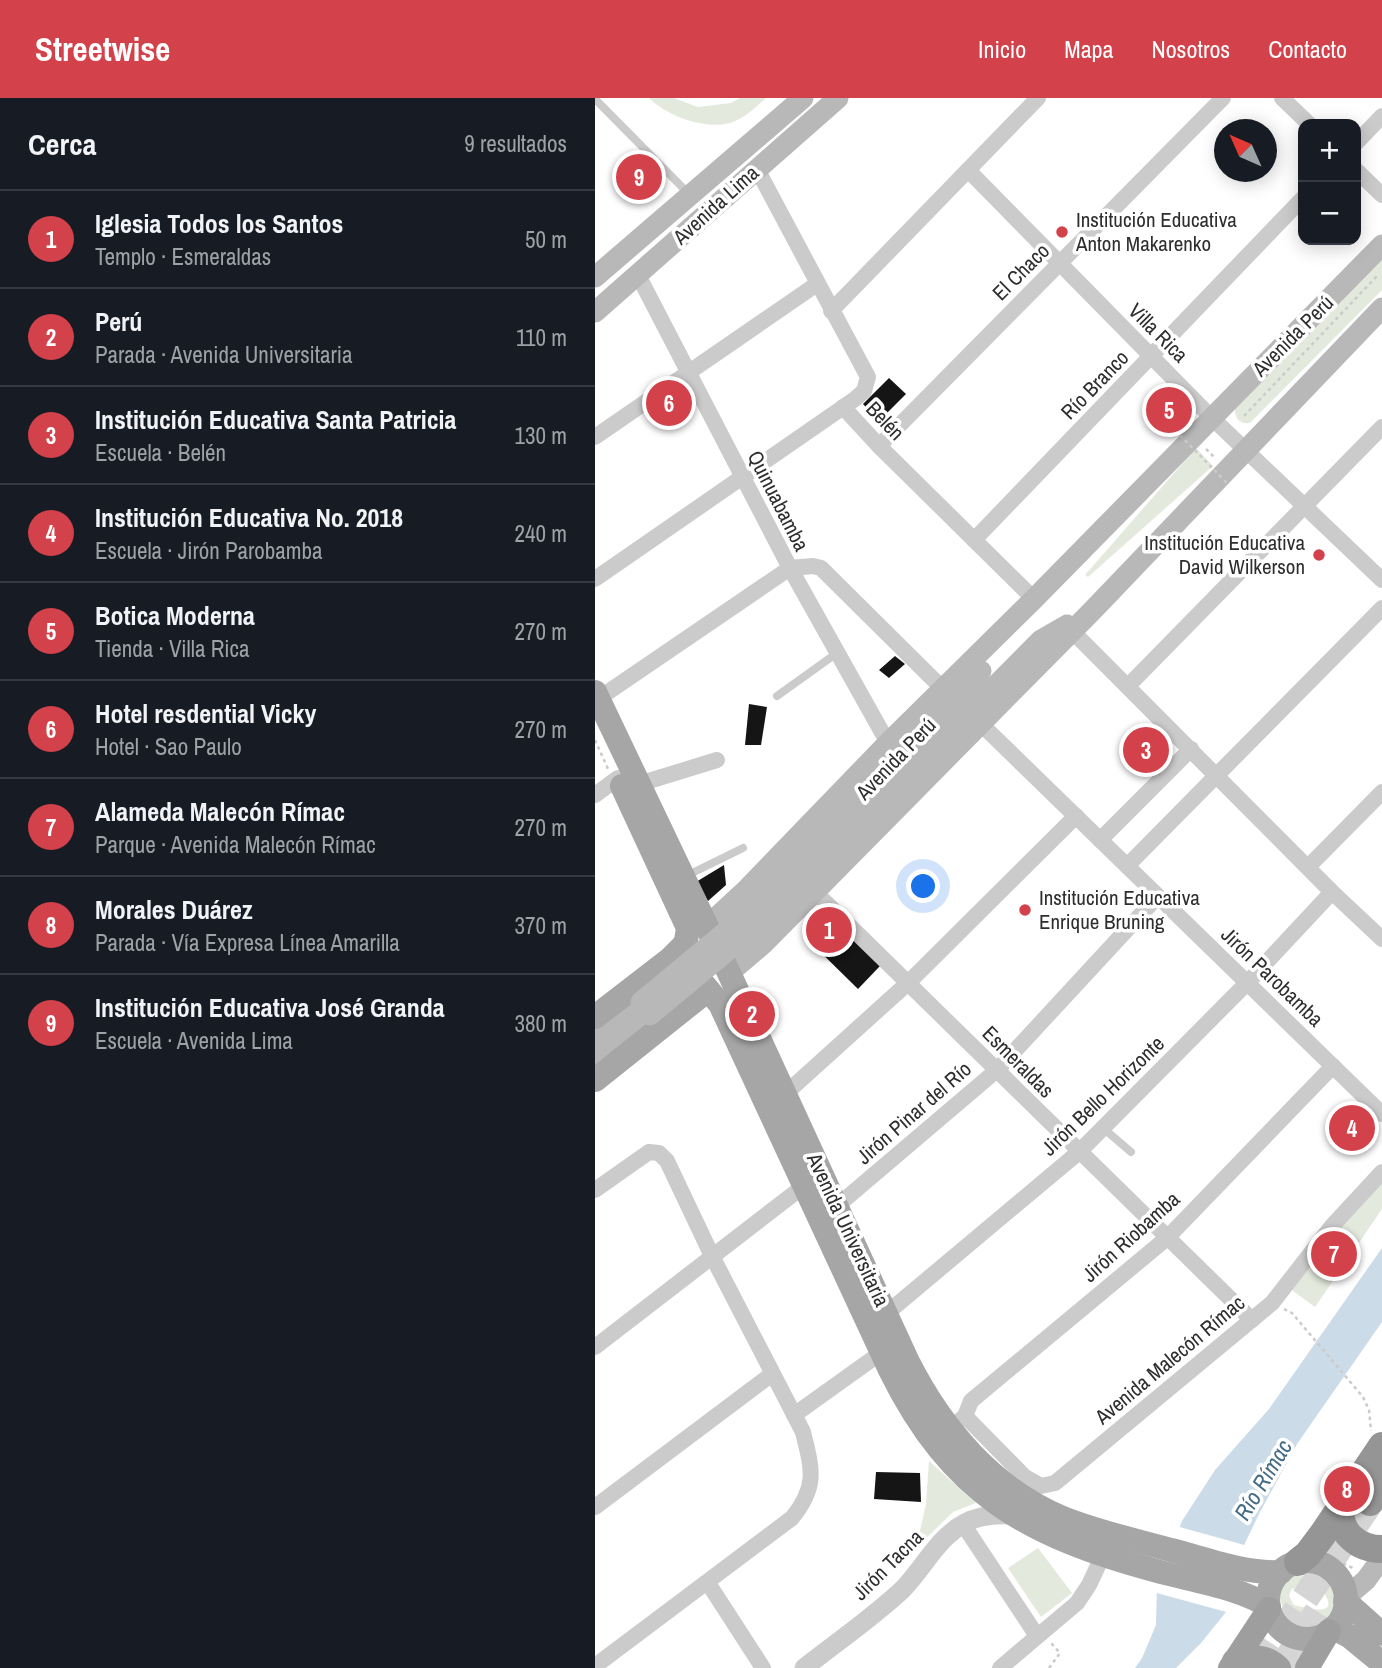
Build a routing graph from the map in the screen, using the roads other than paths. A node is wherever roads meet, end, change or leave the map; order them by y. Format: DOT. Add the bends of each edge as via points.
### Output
graph roads {
  1 [pos="803,98"];
  2 [pos="838,98"];
  3 [pos="1038,98"];
  4 [pos="1223,98"];
  5 [pos="1282,98"];
  6 [pos="595,99"];
  7 [pos="1382,116"];
  8 [pos="1304,119"];
  9 [pos="1361,138"];
  10 [pos="757,169"];
  11 [pos="968,170"];
  12 [pos="1361,175"];
  13 [pos="689,194"];
  14 [pos="1382,195"];
  15 [pos="1298,203"];
  16 [pos="1382,245"];
  17 [pos="1060,263"];
  18 [pos="638,275"];
  19 [pos="595,277"];
  20 [pos="817,284"];
  21 [pos="1382,307"];
  22 [pos="831,310"];
  23 [pos="595,312"];
  24 [pos="1152,357"];
  25 [pos="689,371"];
  26 [pos="842,407"];
  27 [pos="1212,418"];
  28 [pos="1382,426"];
  29 [pos="595,437"];
  30 [pos="879,446"];
  31 [pos="1246,449"];
  32 [pos="1174,457"];
  33 [pos="742,476"];
  34 [pos="1305,505"];
  35 [pos="974,540"];
  36 [pos="790,568"];
  37 [pos="595,579"];
  38 [pos="1382,580"];
  39 [pos="1034,599"];
  40 [pos="1382,608"];
  41 [pos="1093,610"];
  42 [pos="1072,631"];
  43 [pos="837,653"];
  44 [pos="1128,686"];
  45 [pos="943,689"];
  46 [pos="597,695"];
  47 [pos="777,695"];
  48 [pos="981,724"];
  49 [pos="595,728"];
  50 [pos="888,743"];
  51 [pos="1191,749"];
  52 [pos="717,760"];
  53 [pos="1217,775"];
  54 [pos="629,781"];
  55 [pos="1382,792"];
  56 [pos="595,795"];
  57 [pos="1076,816"];
  58 [pos="1100,840"];
  59 [pos="743,848"];
  60 [pos="1127,866"];
  61 [pos="1308,867"];
  62 [pos="684,877"];
  63 [pos="815,892"];
  64 [pos="1332,892"];
  65 [pos="1158,896"];
  66 [pos="765,906"];
  67 [pos="707,926"];
  68 [pos="1382,939"];
  69 [pos="686,943"];
  70 [pos="729,973"];
  71 [pos="909,982"];
  72 [pos="1247,983"];
  73 [pos="708,989"];
  74 [pos="645,1008"];
  75 [pos="595,1017"];
  76 [pos="595,1038"];
  77 [pos="595,1059"];
  78 [pos="1333,1066"];
  79 [pos="997,1070"];
  80 [pos="595,1080"];
  81 [pos="785,1094"];
  82 [pos="1382,1114"];
  83 [pos="1103,1128"];
  84 [pos="1079,1152"];
  85 [pos="1131,1152"];
  86 [pos="1382,1172"];
  87 [pos="805,1185"];
  88 [pos="595,1191"];
  89 [pos="837,1206"];
  90 [pos="1167,1238"];
  91 [pos="712,1256"];
  92 [pos="887,1313"];
  93 [pos="1252,1320"];
  94 [pos="595,1347"];
  95 [pos="882,1352"];
  96 [pos="772,1374"];
  97 [pos="794,1415"];
  98 [pos="957,1423"];
  99 [pos="1382,1446"];
  100 [pos="595,1507"];
  101 [pos="1340,1508"];
  102 [pos="1013,1515"];
  103 [pos="963,1524"];
  104 [pos="1382,1549"];
  105 [pos="1134,1552"];
  106 [pos="1103,1555"];
  107 [pos="1382,1558"];
  108 [pos="1289,1567"];
  109 [pos="1245,1582"];
  110 [pos="708,1583"];
  111 [pos="1345,1600"];
  112 [pos="1269,1608"];
  113 [pos="1331,1630"];
  114 [pos="1040,1634"];
  115 [pos="1382,1634"];
  116 [pos="1382,1663"];
  117 [pos="1232,1665"];
  118 [pos="595,1666"];
  119 [pos="763,1668"];
  120 [pos="804,1668"];
  121 [pos="1000,1668"];
  122 [pos="1279,1668"];
  123 [pos="1307,1668"];
  1 -- 13 [label="main road, Avenida Lima"];
  2 -- 10 [label="main road, Avenida Lima"];
  3 -- 11 [label="street"];
  4 -- 17 [label="street, El Chaco"];
  5 -- 8 [label="street"];
  6 -- 13 [label="lane"];
  7 -- 9 [label="street"];
  10 -- 18 [label="main road, Avenida Lima"];
  10 -- 20 [label="street, Belén"];
  11 -- 17 [label="street, Villa Rica"];
  11 -- 22 [label="street"];
  12 -- 14 [label="street"];
  13 -- 19 [label="main road, Avenida Lima"];
  15 -- 24 [label="street, Río Branco"];
  16 -- 27 [label="main road, Avenida Perú"];
  17 -- 24 [label="street, Villa Rica"];
  17 -- 30 [label="street, El Chaco"];
  18 -- 23 [label="main road, Avenida Lima"];
  18 -- 25 [label="street, Quinuabamba"];
  20 -- 22 [label="street, Belén"];
  20 -- 25 [label="street"];
  21 -- 31 [label="main road, Avenida Perú"];
  22 -- 26 [label="street, Belén" via="868,377 864,391"];
  24 -- 27 [label="street, Villa Rica"];
  24 -- 35 [label="street, Río Branco"];
  25 -- 29 [label="street"];
  25 -- 33 [label="street, Quinuabamba"];
  26 -- 30 [label="street, Belén"];
  26 -- 33 [label="street"];
  27 -- 31 [label="street, Villa Rica"];
  27 -- 32 [label="main road, Avenida Perú"];
  28 -- 34 [label="street"];
  30 -- 35 [label="street, Belén"];
  31 -- 34 [label="street, Villa Rica"];
  31 -- 41 [label="main road, Avenida Perú"];
  32 -- 39 [label="main road, Avenida Perú"];
  32 -- 66 [label="main road, Avenida Perú" via="1078,570"];
  33 -- 36 [label="street, Quinuabamba"];
  33 -- 37 [label="street"];
  34 -- 38 [label="street, Villa Rica"];
  34 -- 44 [label="street"];
  35 -- 39 [label="street, Belén"];
  36 -- 43 [label="street, Quinuabamba"];
  36 -- 45 [label="street" via="821,568"];
  36 -- 46 [label="street"];
  39 -- 45 [label="main road, Avenida Perú"];
  40 -- 53 [label="street"];
  41 -- 42 [label="main road, Avenida Perú"];
  41 -- 66 [label="main road, Avenida Perú" via="1041,640"];
  42 -- 44 [label="street"];
  42 -- 48 [label="main road, Avenida Perú"];
  43 -- 47 [label="lane"];
  43 -- 50 [label="street, Quinuabamba"];
  44 -- 51 [label="street"];
  45 -- 50 [label="main road, Avenida Perú"];
  46 -- 54 [label="main road, Avenida Universitaria"];
  48 -- 57 [label="street, Jirón Parobamba"];
  48 -- 63 [label="main road, Avenida Perú"];
  49 -- 54 [label="main road, Avenida Universitaria"];
  50 -- 67 [label="main road, Avenida Perú"];
  51 -- 53 [label="street"];
  51 -- 58 [label="street"];
  52 -- 54 [label="street"];
  53 -- 60 [label="street"];
  53 -- 61 [label="street"];
  54 -- 56 [label="street"];
  54 -- 62 [label="main road, Avenida Universitaria"];
  54 -- 69 [label="main road, Avenida Universitaria" via="688,928"];
  55 -- 61 [label="street"];
  57 -- 58 [label="street, Jirón Parobamba"];
  57 -- 71 [label="street"];
  58 -- 60 [label="street, Jirón Parobamba"];
  59 -- 62 [label="lane"];
  60 -- 65 [label="street, Jirón Parobamba"];
  61 -- 64 [label="street"];
  62 -- 67 [label="main road, Avenida Universitaria"];
  63 -- 70 [label="main road, Avenida Perú"];
  63 -- 71 [label="street, Esmeraldas"];
  64 -- 68 [label="street"];
  64 -- 72 [label="street, Jirón Bello Horizonte"];
  65 -- 72 [label="street, Jirón Parobamba"];
  65 -- 79 [label="street, Jirón Pinar del Río"];
  66 -- 74 [label="main road, Avenida Perú, bridge" via="750,932"];
  67 -- 70 [label="main road, Avenida Universitaria"];
  69 -- 73 [label="main road, Avenida Universitaria" via="691,967"];
  69 -- 75 [label="main road"];
  70 -- 81 [label="main road, Avenida Universitaria"];
  71 -- 79 [label="street, Esmeraldas"];
  71 -- 81 [label="street"];
  72 -- 78 [label="street, Jirón Parobamba"];
  72 -- 83 [label="street, Jirón Bello Horizonte"];
  73 -- 80 [label="main road"];
  73 -- 87 [label="main road, Avenida Universitaria" via="720,1004"];
  74 -- 76 [label="main road, Avenida Perú"];
  74 -- 77 [label="main road, Avenida Perú"];
  78 -- 82 [label="street, Jirón Parobamba"];
  78 -- 90 [label="street, Jirón Riobamba"];
  79 -- 84 [label="street, Esmeraldas"];
  79 -- 89 [label="street, Jirón Pinar del Río"];
  81 -- 89 [label="main road, Avenida Universitaria"];
  83 -- 84 [label="street, Jirón Bello Horizonte"];
  83 -- 85 [label="lane"];
  84 -- 90 [label="street, Esmeraldas"];
  84 -- 92 [label="street, Jirón Bello Horizonte"];
  86 -- 93 [label="street, Avenida Malecón Rímac" via="1332,1226 1272,1303"];
  87 -- 91 [label="street"];
  87 -- 95 [label="main road, Avenida Universitaria"];
  88 -- 91 [label="street" via="649,1152 659,1153"];
  89 -- 92 [label="main road, Avenida Universitaria"];
  90 -- 93 [label="street, Esmeraldas"];
  90 -- 98 [label="street, Jirón Riobamba" via="971,1401"];
  91 -- 94 [label="street"];
  91 -- 96 [label="street"];
  92 -- 98 [label="main road, Avenida Universitaria" via="921,1388"];
  93 -- 98 [label="street, Avenida Malecón Rímac" via="1055,1483 1041,1486 1025,1477"];
  95 -- 97 [label="street"];
  95 -- 102 [label="main road, Avenida Universitaria" via="927,1435 978,1490"];
  96 -- 97 [label="street"];
  96 -- 100 [label="street"];
  97 -- 110 [label="street" via="811,1464 805,1501 792,1518"];
  98 -- 105 [label="main road, Avenida Universitaria" via="966,1449 1022,1496"];
  99 -- 101 [label="highway"];
  101 -- 104 [label="highway" via="1348,1534 1362,1546"];
  101 -- 108 [label="highway" via="1314,1547"];
  102 -- 103 [label="street, Jirón Tacna" via="985,1516"];
  102 -- 106 [label="main road, Avenida Universitaria"];
  103 -- 114 [label="street"];
  103 -- 120 [label="street, Jirón Tacna" via="887,1604"];
  105 -- 106 [label="main road, Avenida Universitaria"];
  105 -- 109 [label="main road, Avenida Universitaria"];
  106 -- 114 [label="street" via="1077,1603"];
  107 -- 111 [label="main road"];
  108 -- 109 [label="main road, Avenida Universitaria"];
  108 -- 111 [label="main road" via="1317,1563 1333,1572 1344,1588"];
  108 -- 112 [label="main road" via="1270,1588"];
  109 -- 112 [label="main road, Avenida Universitaria"];
  110 -- 118 [label="street"];
  110 -- 119 [label="street"];
  111 -- 113 [label="main road" via="1342,1616"];
  111 -- 115 [label="main road"];
  112 -- 113 [label="main road" via="1278,1626 1293,1636 1312,1638"];
  112 -- 117 [label="highway"];
  113 -- 116 [label="main road" via="1349,1636"];
  113 -- 123 [label="highway"];
  114 -- 121 [label="street"];
  117 -- 122 [label="highway" via="1254,1656"];
}
